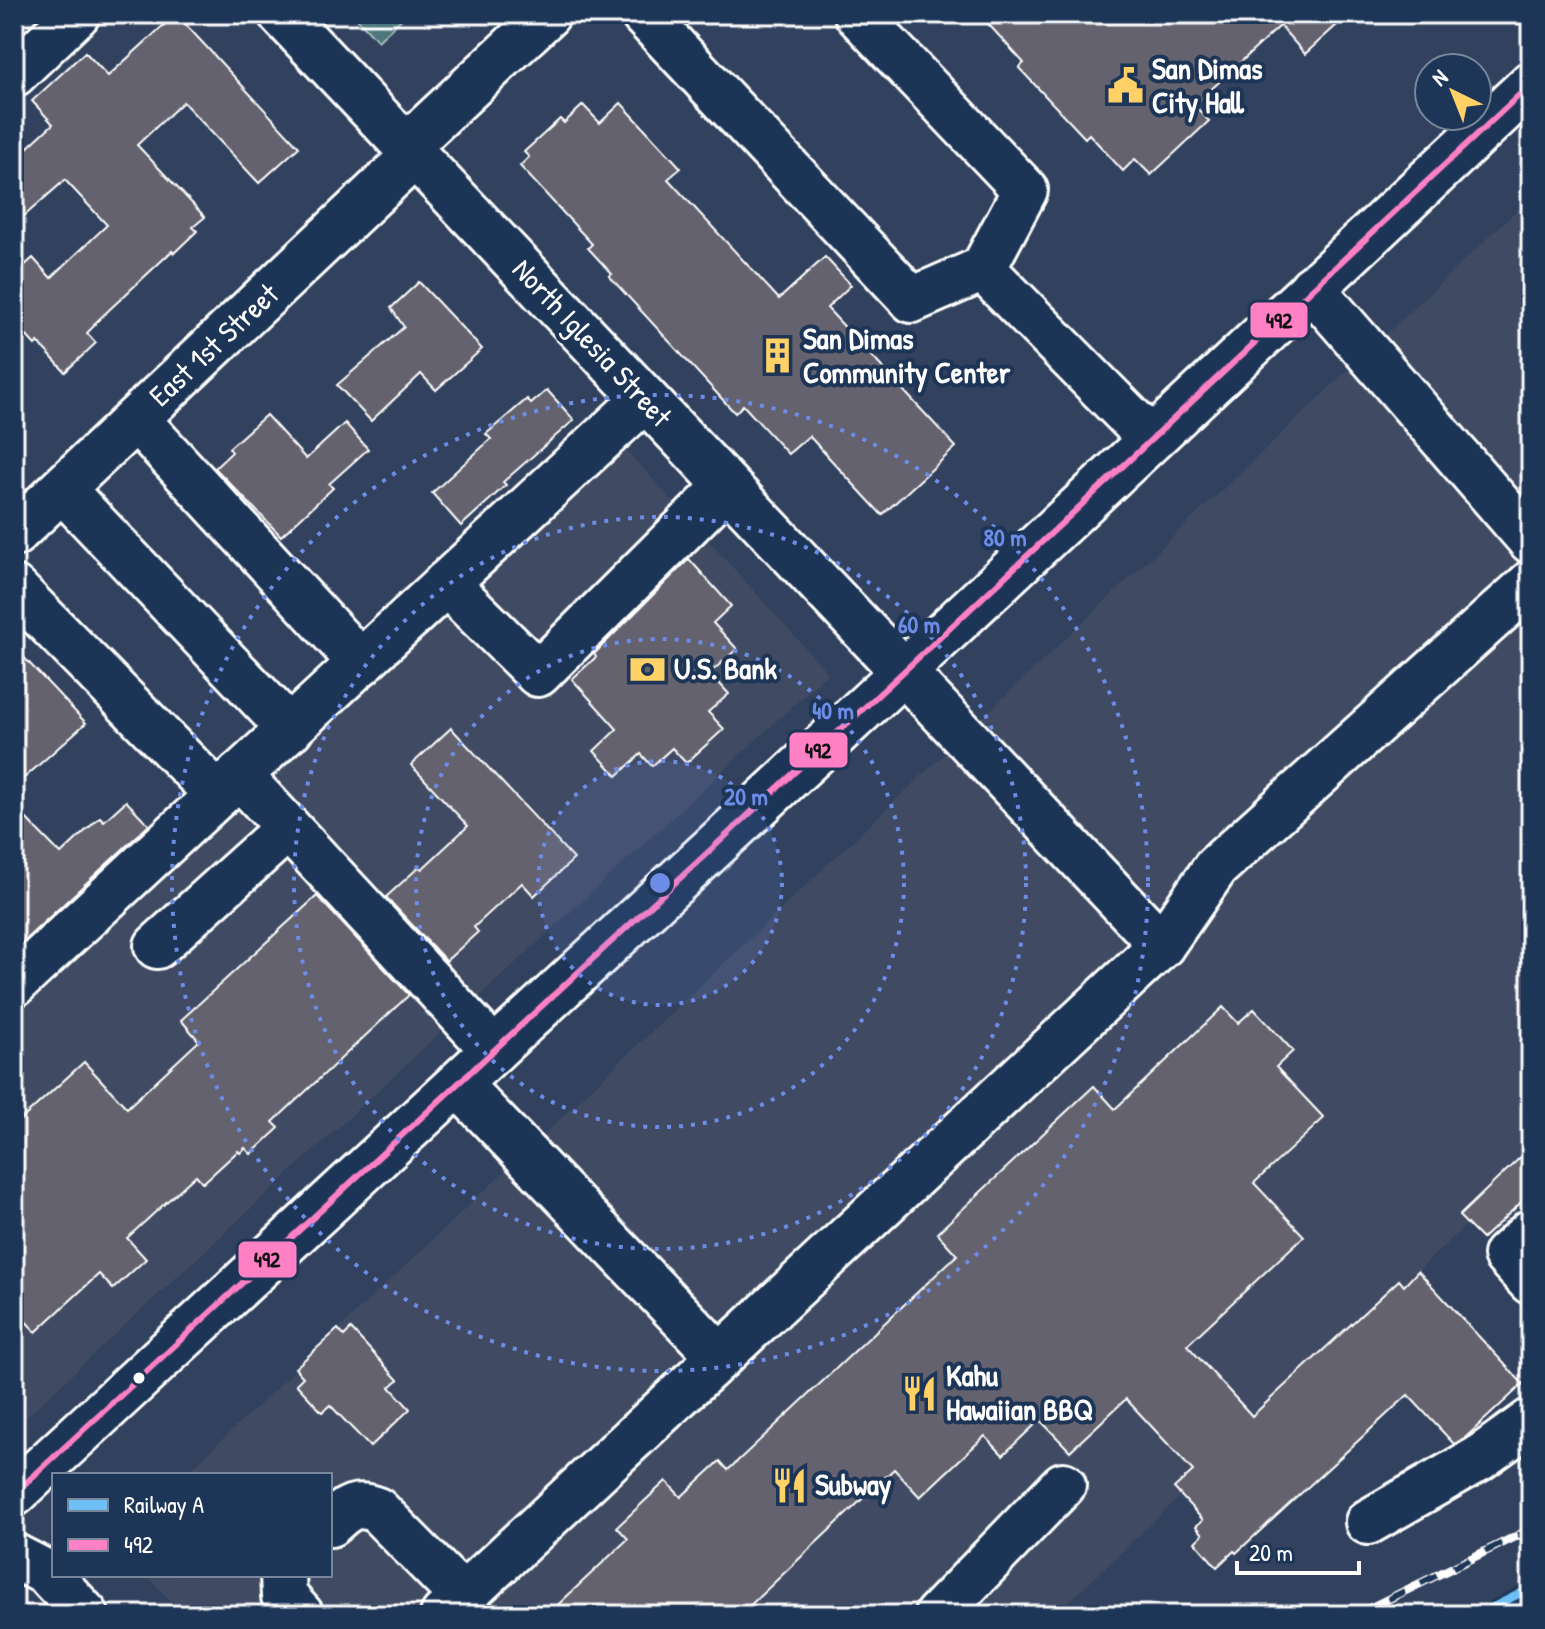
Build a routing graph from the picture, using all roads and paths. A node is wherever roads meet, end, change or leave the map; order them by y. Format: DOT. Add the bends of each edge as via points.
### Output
graph roads {
  1 [pos="77,14"];
  2 [pos="281,14"];
  3 [pos="548,14"];
  4 [pos="643,14"];
  5 [pos="857,14"];
  6 [pos="14,74"];
  7 [pos="1531,84"];
  8 [pos="411,151"];
  9 [pos="983,269"];
  10 [pos="1312,288"];
  11 [pos="645,399"];
  12 [pos="136,419"];
  13 [pos="1151,439"];
  14 [pos="727,486"];
  15 [pos="62,489"];
  16 [pos="14,534"];
  17 [pos="1531,541"];
  18 [pos="446,583"];
  19 [pos="1531,583"];
  20 [pos="14,588"];
  21 [pos="361,663"];
  22 [pos="903,672"];
  23 [pos="290,729"];
  24 [pos="229,785"];
  25 [pos="288,828"];
  26 [pos="1162,945"];
  27 [pos="157,946"];
  28 [pos="14,984"];
  29 [pos="494,1050"];
  30 [pos="458,1084"];
  31 [pos="1531,1232"];
  32 [pos="1531,1282"];
  33 [pos="720,1357"];
  34 [pos="1531,1421"];
  35 [pos="1063,1485"];
  36 [pos="14,1494"];
  37 [pos="332,1522"];
  38 [pos="1368,1522"];
  39 [pos="14,1556"];
  40 [pos="283,1577"];
  41 [pos="452,1606"];
  42 [pos="86,1615"];
  43 [pos="301,1615"];
  44 [pos="937,1615"];
  1 -- 6 [label="main road"];
  2 -- 8 [label="main road, North Iglesia Street"];
  3 -- 8 [label="main road, East 1st Street"];
  4 -- 9 [label="main road" via="912,300"];
  5 -- 9 [label="main road" via="1025,190"];
  7 -- 10 [label="main road"];
  8 -- 11 [label="main road, North Iglesia Street"];
  8 -- 12 [label="main road, East 1st Street"];
  9 -- 13 [label="main road"];
  10 -- 13 [label="main road"];
  10 -- 17 [label="main road"];
  11 -- 14 [label="main road, North Iglesia Street"];
  11 -- 18 [label="main road"];
  12 -- 15 [label="main road, East 1st Street"];
  12 -- 21 [label="main road"];
  13 -- 22 [label="main road"];
  14 -- 18 [label="main road" via="538,674"];
  14 -- 22 [label="main road, North Iglesia Street"];
  15 -- 16 [label="main road, East 1st Street"];
  15 -- 23 [label="main road"];
  18 -- 21 [label="main road"];
  19 -- 26 [label="main road" via="1216,867"];
  20 -- 24 [label="main road"];
  21 -- 23 [label="main road"];
  22 -- 26 [label="main road, North Iglesia Street"];
  22 -- 29 [label="main road"];
  23 -- 24 [label="main road"];
  24 -- 25 [label="main road"];
  24 -- 28 [label="main road"];
  25 -- 27 [label="main road"];
  25 -- 29 [label="main road"];
  26 -- 33 [label="main road"];
  29 -- 30 [label="main road"];
  30 -- 33 [label="main road"];
  30 -- 36 [label="main road"];
  31 -- 32 [label="main road" via="1506,1255"];
  33 -- 41 [label="main road"];
  34 -- 38 [label="main road" via="1478,1459"];
  35 -- 44 [label="main road"];
  37 -- 41 [label="main road" via="363,1504 377,1510"];
  39 -- 42 [label="main road" via="47,1573"];
  40 -- 43 [label="main road" via="284,1596"];
}
